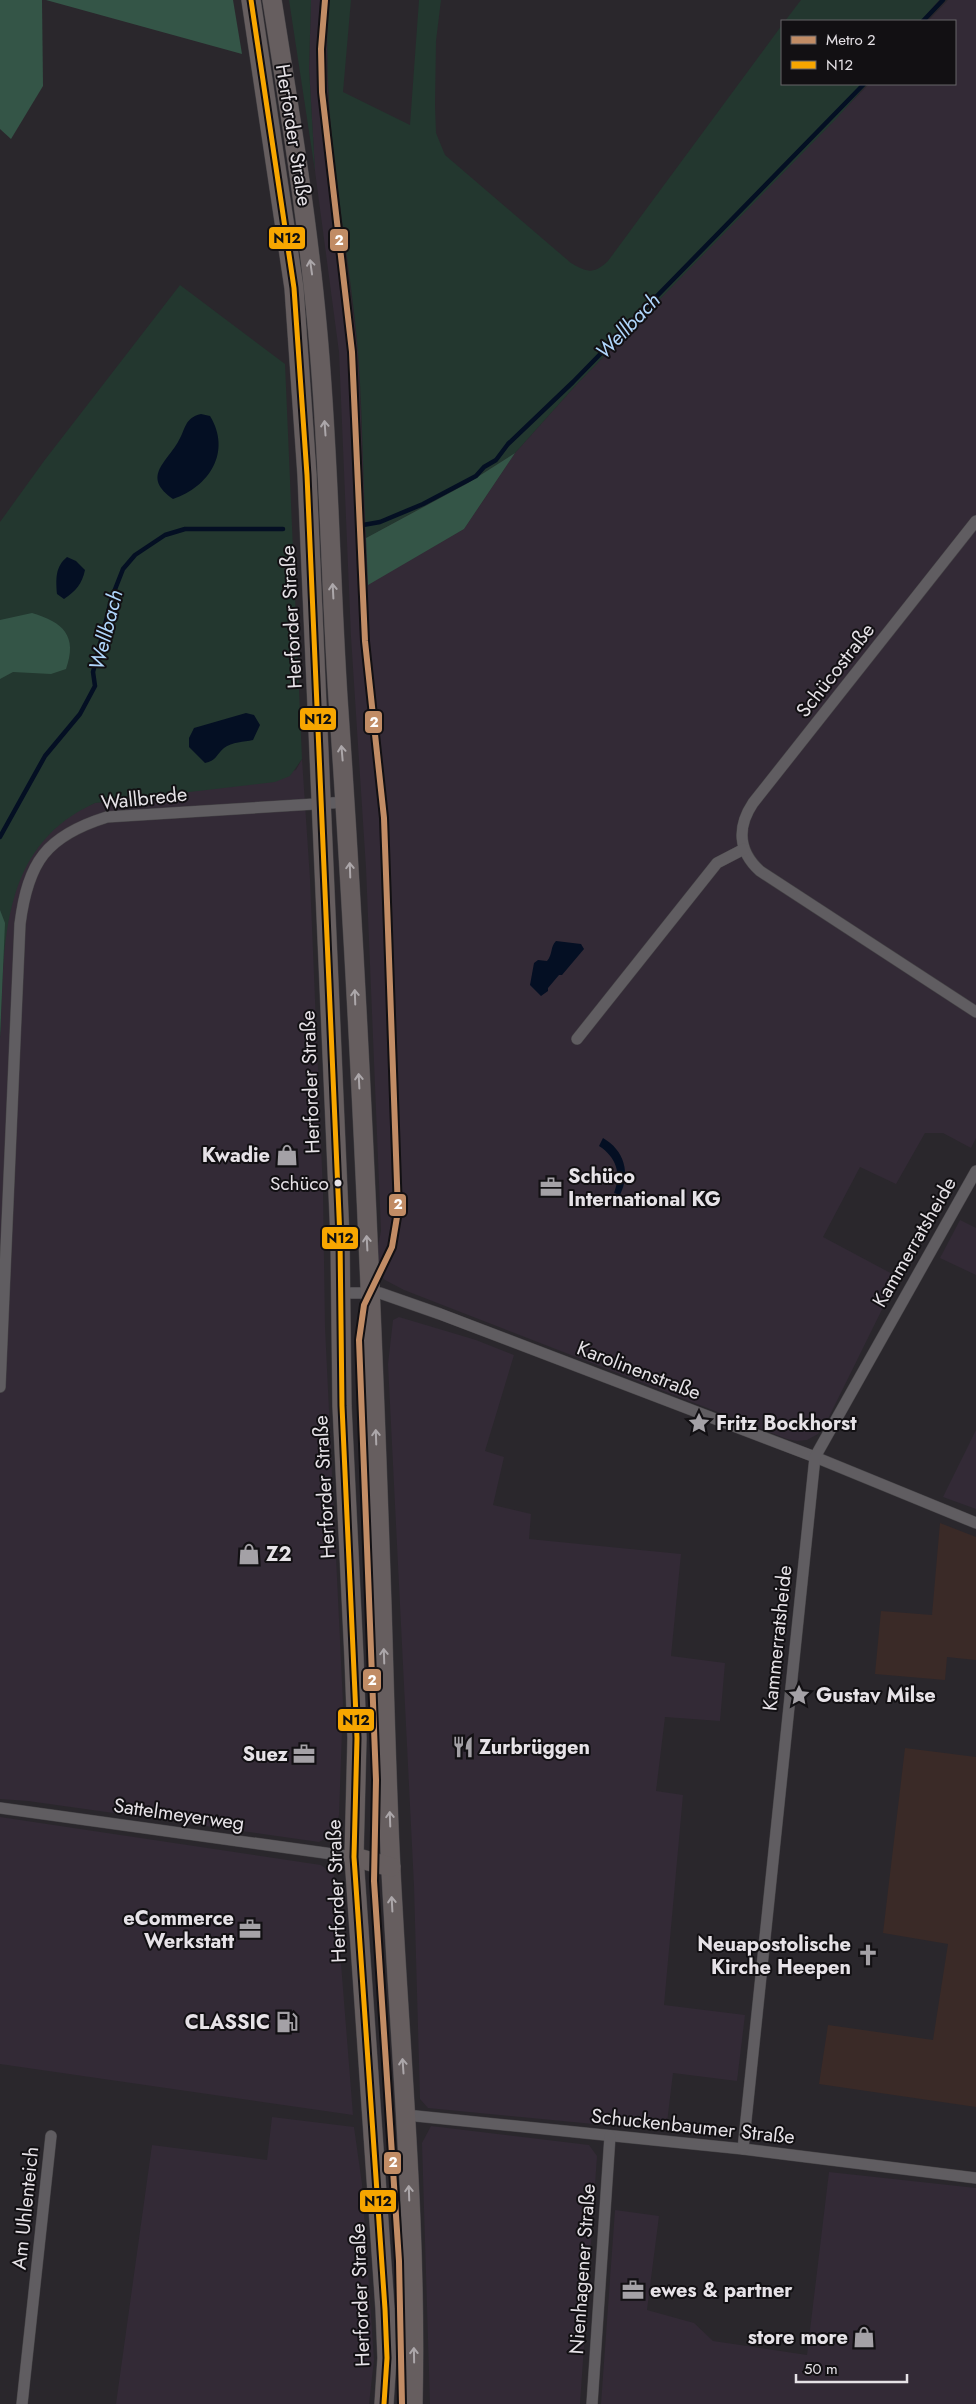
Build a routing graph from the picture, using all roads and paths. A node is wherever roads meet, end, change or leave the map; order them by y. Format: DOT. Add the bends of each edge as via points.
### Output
graph roads {
  1 [pos="251,0"];
  2 [pos="272,0"];
  3 [pos="976,521"];
  4 [pos="322,802"];
  5 [pos="347,802"];
  6 [pos="744,849"];
  7 [pos="976,1012"];
  8 [pos="576,1040"];
  9 [pos="976,1171"];
  10 [pos="370,1292"];
  11 [pos="341,1293"];
  12 [pos="0,1387"];
  13 [pos="815,1457"];
  14 [pos="976,1523"];
  15 [pos="0,1808"];
  16 [pos="354,1857"];
  17 [pos="391,1867"];
  18 [pos="406,2114"];
  19 [pos="51,2136"];
  20 [pos="610,2136"];
  21 [pos="743,2149"];
  22 [pos="976,2178"];
  23 [pos="22,2404"];
  24 [pos="384,2404"];
  25 [pos="414,2404"];
  26 [pos="592,2404"];
  1 -- 4 [label="main road, Herforder Straße" via="294,288"];
  5 -- 2 [label="main road, Herforder Straße, one-way" via="318,323"];
  3 -- 6 [label="street, Schücostraße" via="753,803 743,821"];
  4 -- 5 [label="street, Wallbrede"];
  4 -- 11 [label="main road, Herforder Straße"];
  4 -- 12 [label="street, Wallbrede" via="107,817 80,826 54,842 35,866 24,893 20,924"];
  10 -- 5 [label="main road, Herforder Straße, one-way"];
  6 -- 7 [label="street" via="760,871"];
  6 -- 8 [label="street" via="718,862"];
  9 -- 13 [label="street, Kammerratsheide"];
  10 -- 11 [label="street, Karolinenstraße"];
  10 -- 13 [label="street, Karolinenstraße" via="475,1327"];
  17 -- 10 [label="main road, Herforder Straße, one-way"];
  11 -- 16 [label="main road, Herforder Straße" via="342,1406 356,1738"];
  13 -- 14 [label="street, Karolinenstraße"];
  13 -- 21 [label="street, Kammerratsheide"];
  15 -- 16 [label="street, Sattelmeyerweg"];
  16 -- 17 [label="main road"];
  16 -- 24 [label="main road, Herforder Straße" via="385,2309 387,2358"];
  18 -- 17 [label="main road, Herforder Straße, one-way"];
  18 -- 20 [label="street, Schuckenbaumer Straße"];
  25 -- 18 [label="main road, Herforder Straße, one-way"];
  19 -- 23 [label="street, Am Uhlenteich"];
  20 -- 21 [label="street, Schuckenbaumer Straße"];
  20 -- 26 [label="street, Nienhagener Straße"];
  21 -- 22 [label="street, Schuckenbaumer Straße"];
}
